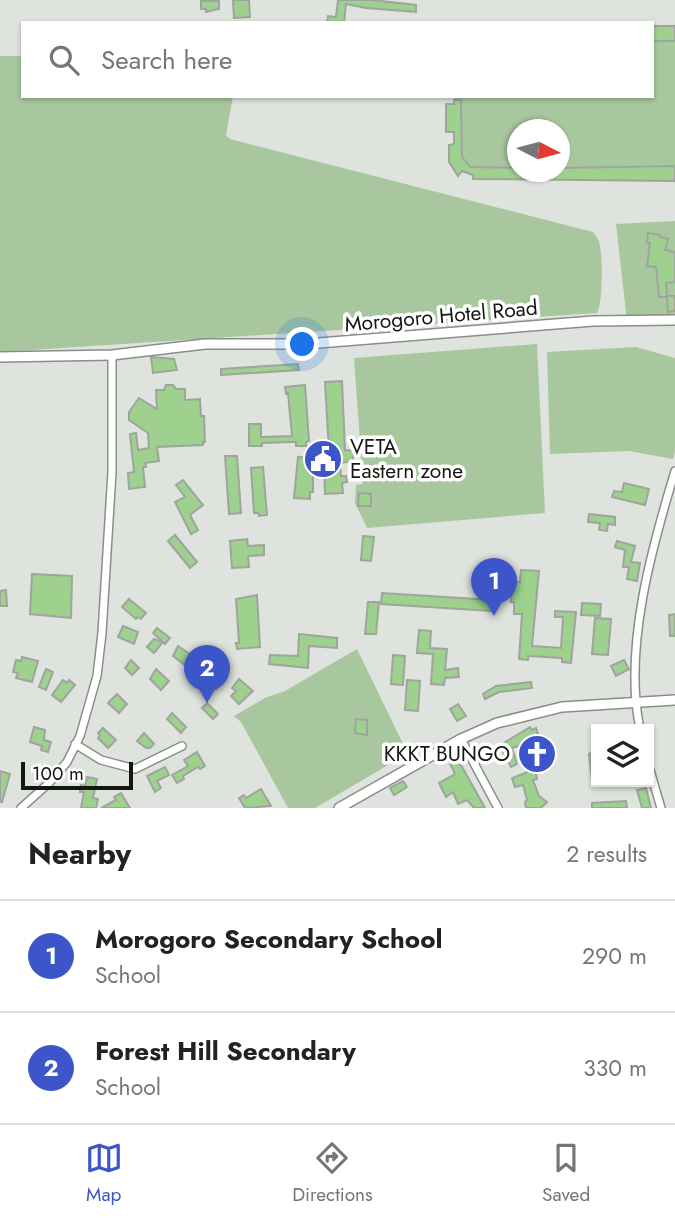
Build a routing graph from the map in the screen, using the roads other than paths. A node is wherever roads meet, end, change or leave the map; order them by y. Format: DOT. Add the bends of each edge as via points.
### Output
graph roads {
  1 [pos="675,320"];
  2 [pos="113,355"];
  3 [pos="0,357"];
  4 [pos="675,471"];
  5 [pos="675,700"];
  6 [pos="635,701"];
  7 [pos="639,724"];
  8 [pos="461,739"];
  9 [pos="75,744"];
  10 [pos="182,746"];
  11 [pos="654,783"];
  12 [pos="21,808"];
  13 [pos="339,808"];
  14 [pos="498,808"];
  15 [pos="662,808"];
  1 -- 2 [label="street, Morogoro Hotel Road" via="593,321 306,344 205,344"];
  2 -- 3 [label="street, Morogoro Hotel Road"];
  2 -- 9 [label="street" via="112,472 101,652 90,704"];
  4 -- 6 [label="street" via="645,583"];
  5 -- 6 [label="street"];
  6 -- 7 [label="street"];
  6 -- 8 [label="street" via="546,709"];
  8 -- 13 [label="street"];
  8 -- 14 [label="street"];
  9 -- 10 [label="street" via="101,760 135,769"];
  9 -- 12 [label="street" via="67,762"];
  11 -- 15 [label="street"];
}
